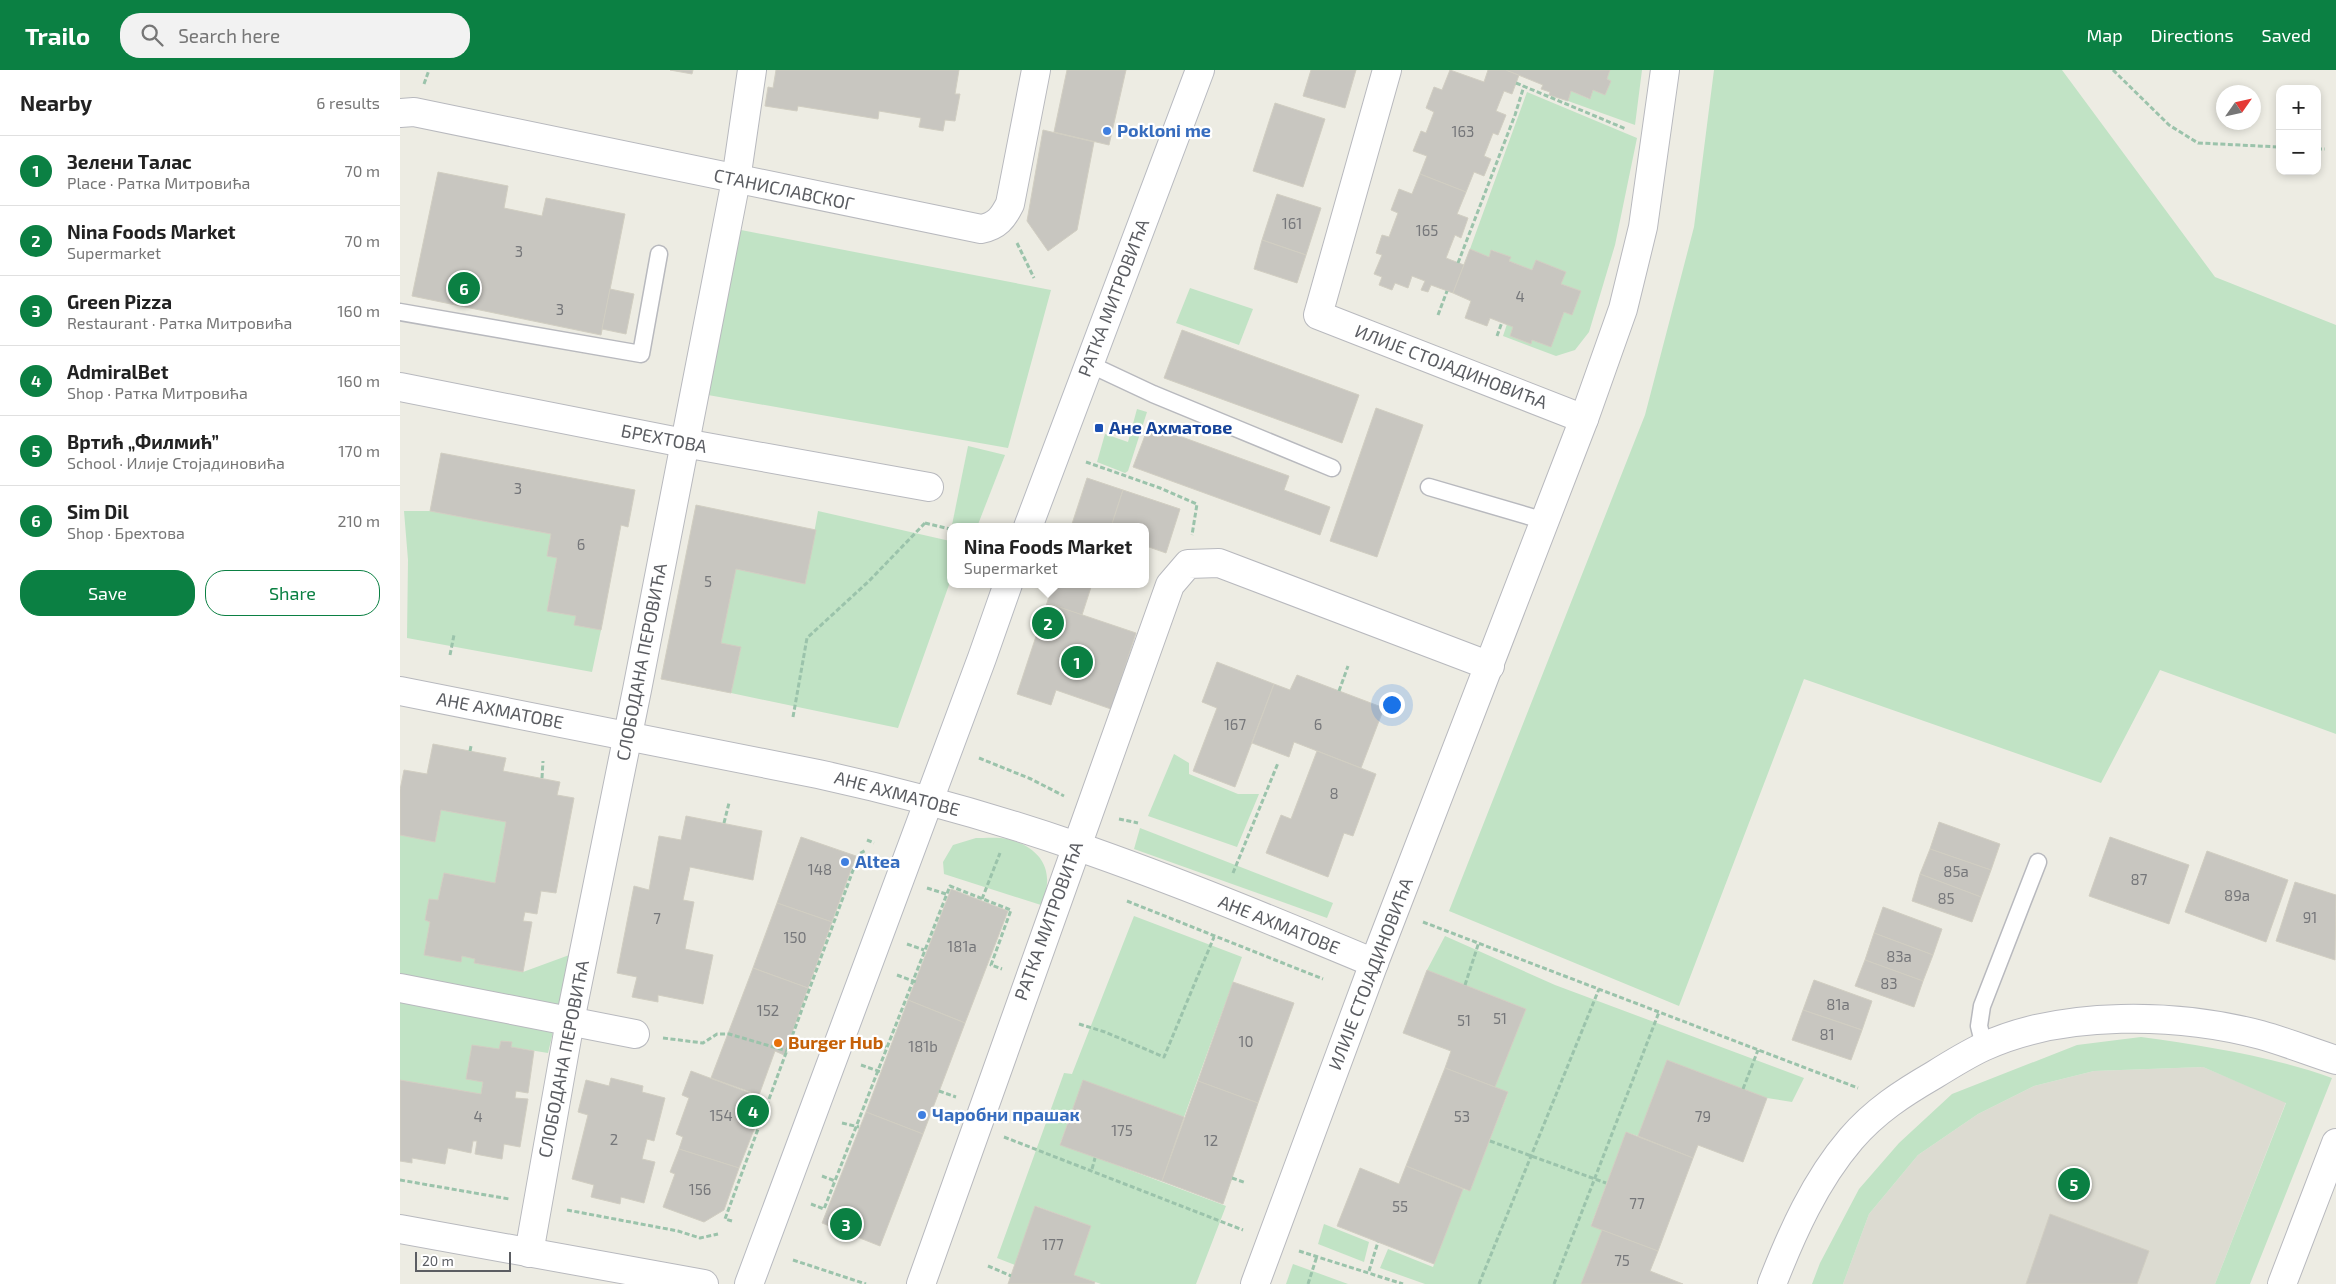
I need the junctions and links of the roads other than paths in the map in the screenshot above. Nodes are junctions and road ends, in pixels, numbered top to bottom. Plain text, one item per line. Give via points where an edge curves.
1 (752, 70) edge
2 (1036, 70) edge
3 (1200, 70) edge
4 (1387, 70) edge
5 (1665, 70) edge
6 (407, 112) edge
7 (736, 180) junction
8 (659, 254) dead end
9 (400, 312) edge
10 (1089, 364) junction
11 (400, 387) edge
12 (1584, 419) junction
13 (684, 443) junction
14 (1332, 468) dead end
15 (1429, 487) dead end
16 (928, 496) road end
17 (1545, 521) junction
18 (1029, 523) edge
19 (1007, 588) edge
20 (1490, 666) junction
21 (400, 691) edge
22 (628, 736) junction
23 (928, 801) junction
24 (1076, 846) junction
25 (2038, 862) dead end
26 (1374, 963) junction
27 (400, 988) edge
28 (570, 1021) junction
29 (647, 1036) road end
30 (1984, 1046) junction
31 (2336, 1060) edge
32 (2336, 1143) edge
33 (400, 1229) edge
34 (528, 1253) junction
35 (704, 1284) edge
36 (749, 1284) edge
37 (920, 1284) edge
38 (1256, 1284) edge
39 (1772, 1284) edge
40 (2282, 1284) edge

1 - 7 street, СЛОБОДАНА ПЕРОВИЋА
2 - 7 street, СТАНИСЛАВСКОГ via 1010,204 993,227 981,230
3 - 10 street, РАТКА МИТРОВИЋА
4 - 12 street, ИЛИЈЕ СТОЈАДИНОВИЋА via 1318,315
5 - 12 street, ИЛИЈЕ СТОЈАДИНОВИЋА via 1640,236 1623,310
6 - 7 street, СТАНИСЛАВСКОГ
7 - 13 street, СЛОБОДАНА ПЕРОВИЋА
8 - 9 lane via 641,354
10 - 14 lane
10 - 18 street, РАТКА МИТРОВИЋА
11 - 13 street, БРЕХТОВА
12 - 17 street, ИЛИЈЕ СТОЈАДИНОВИЋА
13 - 16 street, БРЕХТОВА
13 - 22 street, СЛОБОДАНА ПЕРОВИЋА
15 - 17 lane
17 - 20 street, ИЛИЈЕ СТОЈАДИНОВИЋА
19 - 23 street
20 - 24 street, РАТКА МИТРОВИЋА via 1218,563 1188,564 1170,586
20 - 26 street, ИЛИЈЕ СТОЈАДИНОВИЋА
21 - 22 street, АНЕ АХМАТОВЕ
22 - 23 street, АНЕ АХМАТОВЕ via 818,774
22 - 28 street, СЛОБОДАНА ПЕРОВИЋА
23 - 24 street, АНЕ АХМАТОВЕ
23 - 36 street
24 - 26 street, АНЕ АХМАТОВЕ
24 - 37 street, РАТКА МИТРОВИЋА
25 - 30 lane via 1982,1006 1979,1026
26 - 38 street, ИЛИЈЕ СТОЈАДИНОВИЋА
27 - 28 street
28 - 29 street
28 - 34 street, СЛОБОДАНА ПЕРОВИЋА
30 - 31 street via 2068,1023 2123,1019 2185,1020 2262,1035
30 - 39 street via 1890,1101 1851,1139 1816,1188
32 - 40 street
33 - 34 street
34 - 35 street

